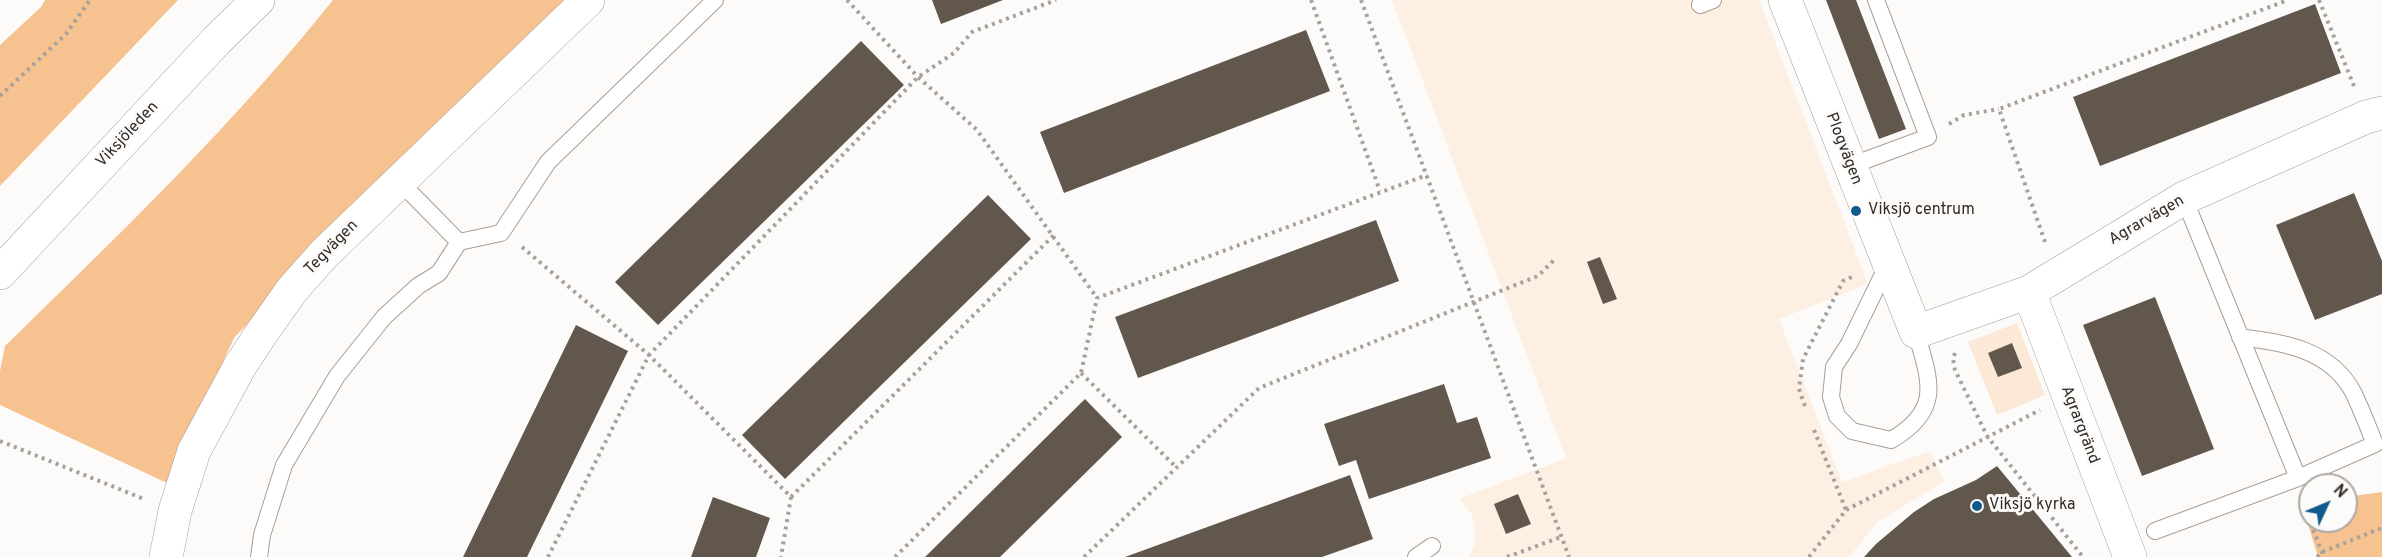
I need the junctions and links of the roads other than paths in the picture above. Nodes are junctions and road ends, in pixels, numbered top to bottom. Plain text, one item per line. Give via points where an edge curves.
1 (258, 0) edge
2 (588, 0) edge
3 (715, 0) edge
4 (1785, 0) edge
5 (1876, 0) edge
6 (2374, 115) edge
7 (1850, 166) junction
8 (399, 181) junction
9 (2184, 198) junction
10 (459, 242) junction
11 (1888, 264) junction
12 (0, 273) edge
13 (2041, 284) junction
14 (1916, 332) junction
15 (2240, 337) junction
16 (2307, 473) edge
17 (2298, 477) joint
18 (2155, 531) dead end
19 (1432, 546) dead end
20 (166, 557) edge
21 (259, 557) edge
22 (1416, 557) edge
23 (2130, 557) edge

1 - 12 street, Viksjöleden
2 - 8 street, Tegvägen
3 - 10 lane via 548,162 501,233
4 - 7 street, Plogvägen
5 - 7 lane via 1928,137
6 - 9 street, Agrarvägen
7 - 11 street, Plogvägen
8 - 10 lane
8 - 20 street, Tegvägen via 292,290 240,366 194,451
9 - 13 street, Agrarvägen
9 - 15 lane
10 - 21 lane via 439,273 384,317 337,376 284,465
11 - 14 street, Plogvägen
11 - 14 lane via 1834,367 1831,397 1837,416 1852,431 1891,440 1921,416 1929,399 1928,381
13 - 14 street, Agrarvägen
13 - 23 street, Agrargränd via 2068,396
15 - 16 lane via 2287,344 2316,354 2337,370 2352,391 2375,444
15 - 17 lane
17 - 18 lane
19 - 22 lane

